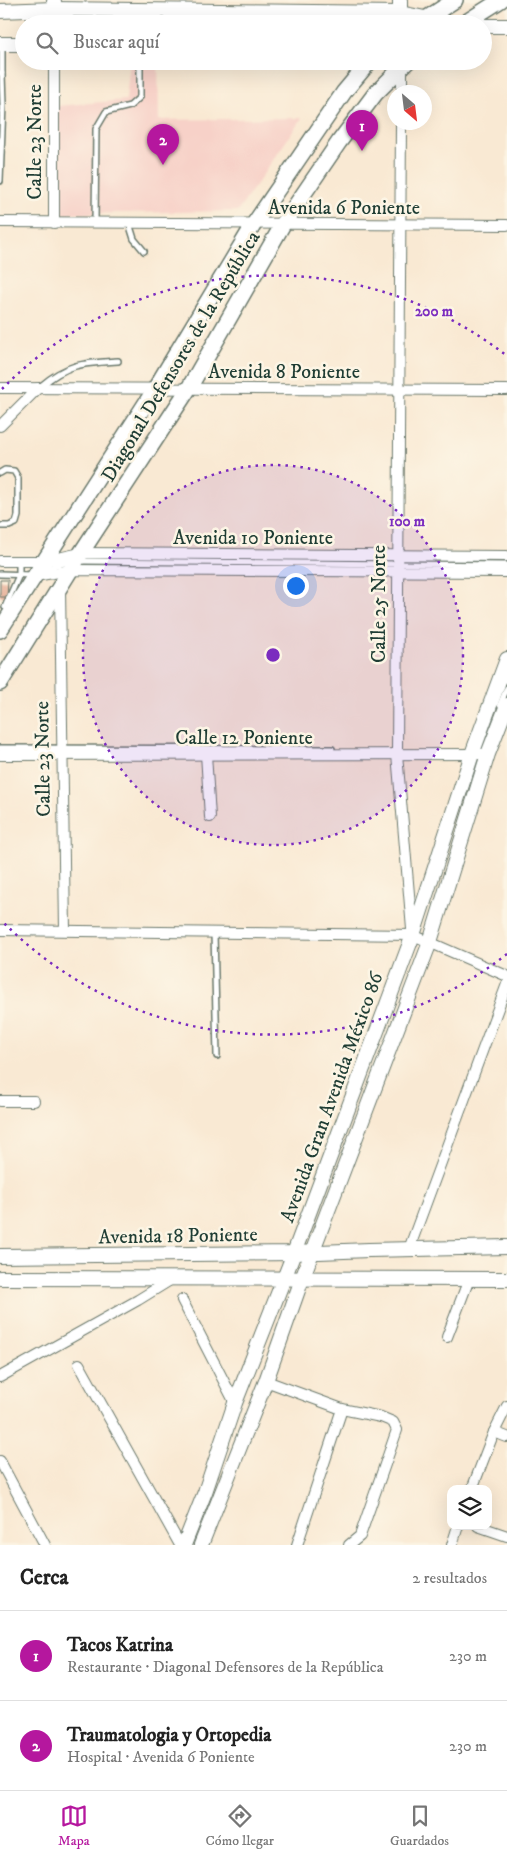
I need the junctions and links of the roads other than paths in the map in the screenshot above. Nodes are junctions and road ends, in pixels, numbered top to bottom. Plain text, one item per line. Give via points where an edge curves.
1 (456, 0) edge
2 (501, 0) edge
3 (54, 5) edge
4 (0, 11) edge
5 (400, 12) edge
6 (432, 15) edge
7 (477, 15) edge
8 (492, 26) edge
9 (507, 26) edge
10 (1, 44) edge
11 (15, 44) edge
12 (54, 70) edge
13 (140, 70) edge
14 (362, 70) edge
15 (397, 70) edge
16 (404, 70) edge
17 (1, 73) edge
18 (402, 85) edge
19 (401, 130) edge
20 (0, 181) edge
21 (0, 222) edge
22 (54, 223) junction
23 (95, 223) junction
24 (129, 223) junction
25 (254, 224) junction
26 (283, 224) junction
27 (507, 225) edge
28 (400, 226) junction
29 (144, 251) dead end
30 (118, 361) dead end
31 (0, 388) edge
32 (38, 388) junction
33 (155, 388) junction
34 (189, 388) junction
35 (399, 389) junction
36 (507, 390) edge
37 (0, 426) edge
38 (0, 473) edge
39 (0, 526) edge
40 (507, 556) edge
41 (0, 561) edge
42 (19, 561) junction
43 (76, 561) junction
44 (398, 564) junction
45 (507, 565) edge
46 (40, 570) junction
47 (507, 572) edge
48 (0, 574) edge
49 (19, 575) junction
50 (60, 587) junction
51 (7, 607) edge
52 (3, 631) edge
53 (507, 659) edge
54 (0, 683) edge
55 (507, 688) edge
56 (507, 705) edge
57 (490, 732) dead end
58 (486, 738) dead end
59 (0, 748) edge
60 (473, 751) junction
61 (63, 752) junction
62 (397, 752) junction
63 (206, 754) junction
64 (488, 754) junction
65 (0, 755) edge
66 (210, 817) dead end
67 (0, 930) edge
68 (64, 930) junction
69 (214, 932) junction
70 (413, 935) junction
71 (430, 942) junction
72 (507, 976) edge
73 (507, 984) edge
74 (217, 1056) dead end
75 (0, 1101) edge
76 (34, 1101) dead end
77 (507, 1248) edge
78 (409, 1249) junction
79 (313, 1252) junction
80 (294, 1253) junction
81 (0, 1256) edge
82 (0, 1278) edge
83 (285, 1278) junction
84 (302, 1279) junction
85 (469, 1279) junction
86 (507, 1279) edge
87 (172, 1280) junction
88 (182, 1300) dead end
89 (447, 1337) dead end
90 (80, 1364) dead end
91 (0, 1377) edge
92 (266, 1381) junction
93 (235, 1402) junction
94 (507, 1406) edge
95 (342, 1409) junction
96 (494, 1432) junction
97 (507, 1436) edge
98 (0, 1461) edge
99 (474, 1485) edge
100 (457, 1530) edge
101 (490, 1530) edge
102 (507, 1536) edge
103 (46, 1545) edge
104 (182, 1545) edge
105 (201, 1545) edge
106 (297, 1545) edge
107 (349, 1545) edge
108 (452, 1545) edge

1 - 6 main road
2 - 7 main road
3 - 4 street
3 - 5 street
8 - 9 street
10 - 11 street
10 - 17 lane
12 - 22 street, Calle 23 Norte
13 - 23 lane via 140,97 130,106 106,112 96,129
14 - 25 main road, Diagonal Defensores de la República
15 - 26 main road, Diagonal Defensores de la República via 339,142
16 - 18 street
17 - 20 lane
19 - 28 street, Calle 25 Norte
21 - 22 street, Avenida 6 Poniente
22 - 23 street, Avenida 6 Poniente
23 - 24 street, Avenida 6 Poniente
24 - 25 street, Avenida 6 Poniente
24 - 29 lane via 134,239
25 - 26 street, Avenida 6 Poniente
25 - 33 main road, Diagonal Defensores de la República
26 - 28 street, Avenida 6 Poniente
26 - 34 main road, Diagonal Defensores de la República
27 - 28 street, Avenida 6 Poniente
28 - 35 street, Calle 25 Norte
30 - 32 lane via 74,366 51,377
31 - 32 street, Avenida 8 Poniente
32 - 33 street, Avenida 8 Poniente
32 - 37 street
33 - 34 street, Avenida 8 Poniente
33 - 46 main road, Diagonal Defensores de la República
34 - 35 street, Avenida 8 Poniente
34 - 43 main road, Diagonal Defensores de la República
35 - 36 street, Avenida 8 Poniente
35 - 44 street, Calle 25 Norte
38 - 39 lane via 14,471 18,478 18,516 16,523
40 - 44 street, Avenida 10 Poniente
41 - 42 street, Avenida 10 Poniente
42 - 46 street, Avenida 10 Poniente
42 - 49 lane
43 - 44 street, Avenida 10 Poniente
43 - 44 street, Avenida 10 Poniente
43 - 46 street, Avenida 10 Poniente
43 - 46 street, Avenida 10 Poniente
43 - 50 main road, Diagonal Defensores de la República
44 - 45 lane
44 - 47 street, Avenida 10 Poniente
44 - 62 street, Calle 25 Norte
46 - 49 lane
46 - 51 main road, Diagonal Defensores de la República
46 - 52 lane
48 - 49 lane
49 - 51 lane
50 - 54 main road, Diagonal Defensores de la República
50 - 61 street, Calle 23 Norte
51 - 52 main road, Diagonal Defensores de la República
53 - 60 street, Avenida Gran Avenida México 86
55 - 57 lane
56 - 64 street, Avenida Gran Avenida México 86
58 - 60 lane
59 - 61 lane
60 - 62 street, Calle 12 Poniente
60 - 64 street, Calle 12 Poniente
60 - 70 street, Avenida Gran Avenida México 86
61 - 62 lane
61 - 63 street, Calle 12 Poniente
61 - 65 street, Calle 12 Poniente
61 - 68 street, Calle 23 Norte
62 - 63 street, Calle 12 Poniente
62 - 70 street, Calle 25 Norte
63 - 66 street
64 - 71 street, Avenida Gran Avenida México 86
67 - 68 street
68 - 69 street
69 - 70 street
69 - 74 lane
70 - 71 street
70 - 80 street, Avenida Gran Avenida México 86
71 - 72 street
71 - 79 street, Avenida Gran Avenida México 86
73 - 78 street
75 - 76 street
77 - 78 street, Avenida 18 Poniente
78 - 79 street, Avenida 18 Poniente
79 - 80 street, Avenida 18 Poniente
79 - 84 street, Avenida Gran Avenida México 86
80 - 81 street, Avenida 18 Poniente
80 - 83 street, Avenida Gran Avenida México 86
82 - 87 street
83 - 84 street
83 - 87 street
83 - 93 street, Avenida Gran Avenida México 86
84 - 85 street
84 - 92 street, Avenida Gran Avenida México 86
85 - 86 street
85 - 89 street
87 - 91 street
88 - 93 street
90 - 104 street
92 - 95 street
92 - 105 street, Avenida Gran Avenida México 86
93 - 104 street, Avenida Gran Avenida México 86 via 206,1492
94 - 96 street
95 - 106 street
95 - 107 street via 381,1417 393,1422 397,1430 360,1536
96 - 97 street
96 - 99 street
98 - 103 street
100 - 108 street
101 - 102 street

